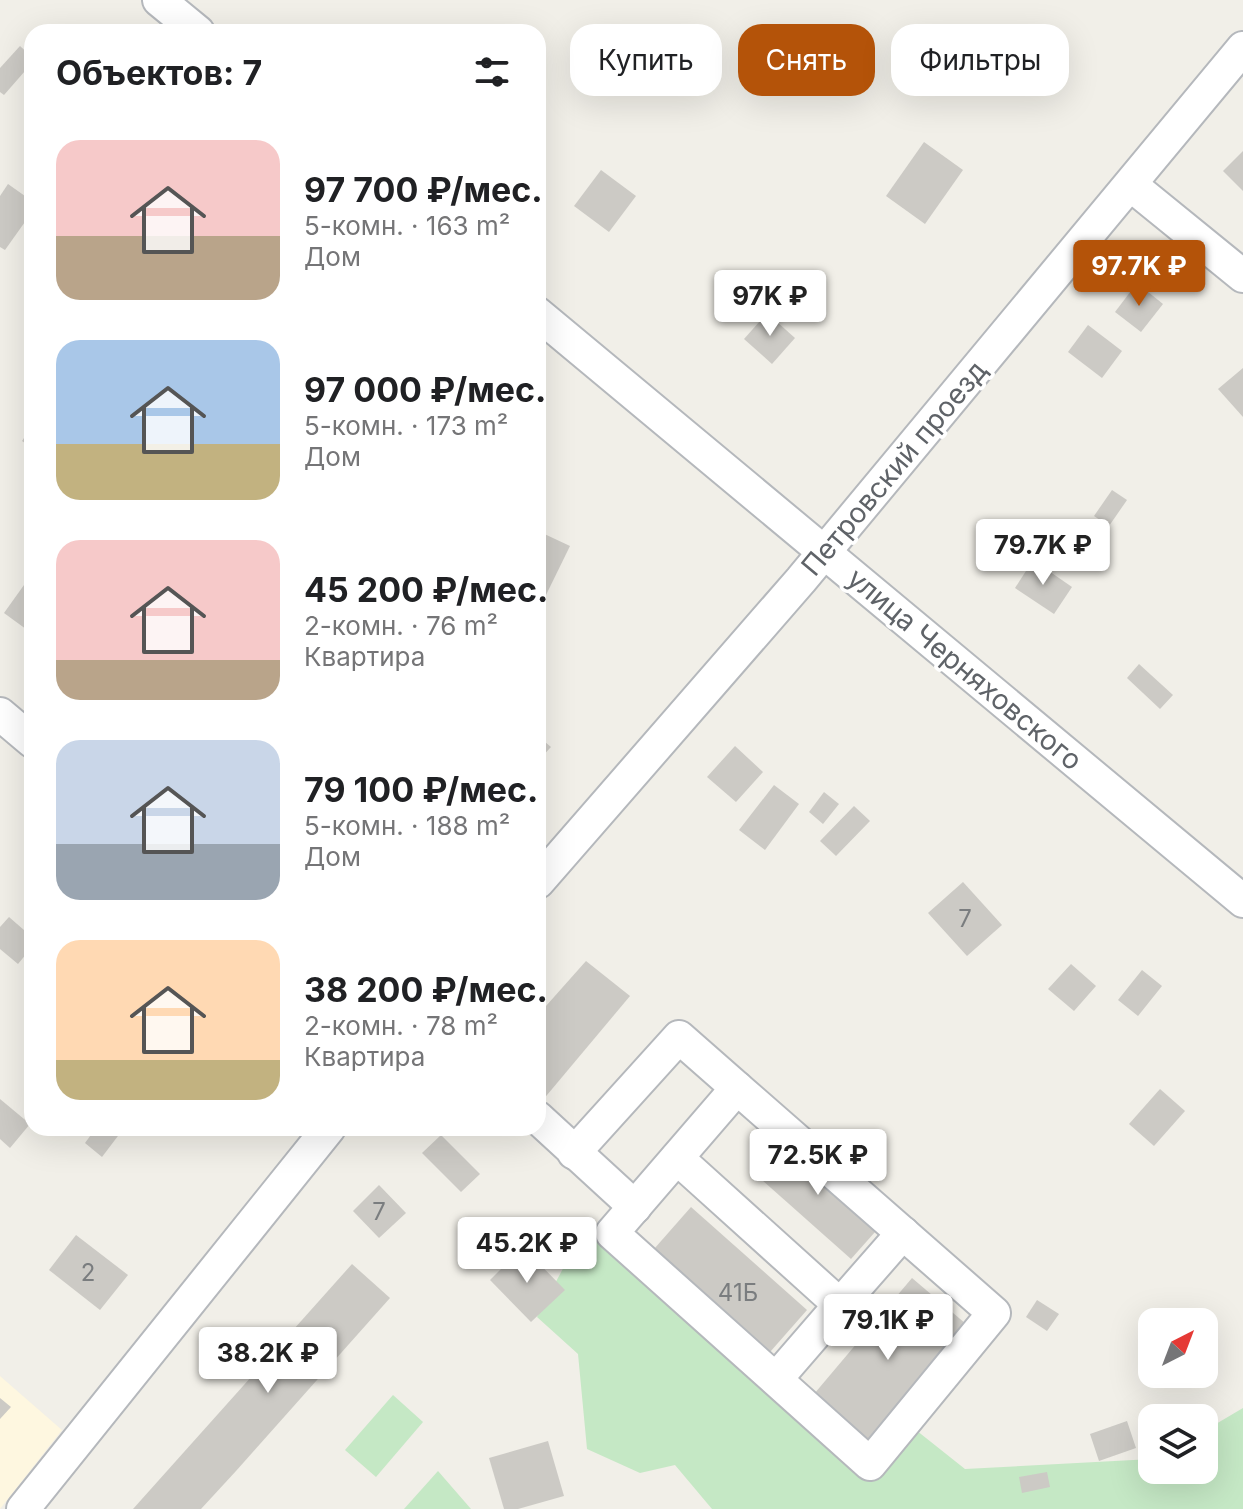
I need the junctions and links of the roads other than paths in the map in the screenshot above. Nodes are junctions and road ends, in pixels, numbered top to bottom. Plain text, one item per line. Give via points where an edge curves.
1 (159, 0) edge
2 (188, 24) edge
3 (1243, 48) edge
4 (1131, 185) junction
5 (1243, 276) edge
6 (546, 321) edge
7 (824, 552) junction
8 (0, 714) edge
9 (24, 734) edge
10 (546, 873) edge
11 (1243, 901) edge
12 (737, 1088) junction
13 (546, 1126) edge
14 (323, 1136) edge
15 (574, 1153) junction
16 (677, 1158) junction
17 (635, 1207) junction
18 (903, 1233) junction
19 (840, 1305) junction
20 (776, 1379) junction
21 (23, 1509) edge

1 - 2 street
3 - 4 street, Петровский проезд
4 - 5 street
4 - 7 street, Петровский проезд
6 - 7 street, улица Черняховского
7 - 10 street, Петровский проезд
7 - 11 street, улица Черняховского
8 - 9 street
12 - 15 street via 679,1037
12 - 16 street
12 - 18 street
13 - 15 street
14 - 21 street
15 - 17 street
16 - 17 street
16 - 19 street
17 - 20 street via 612,1233
18 - 19 street
18 - 20 street via 994,1313 870,1464
19 - 20 street

